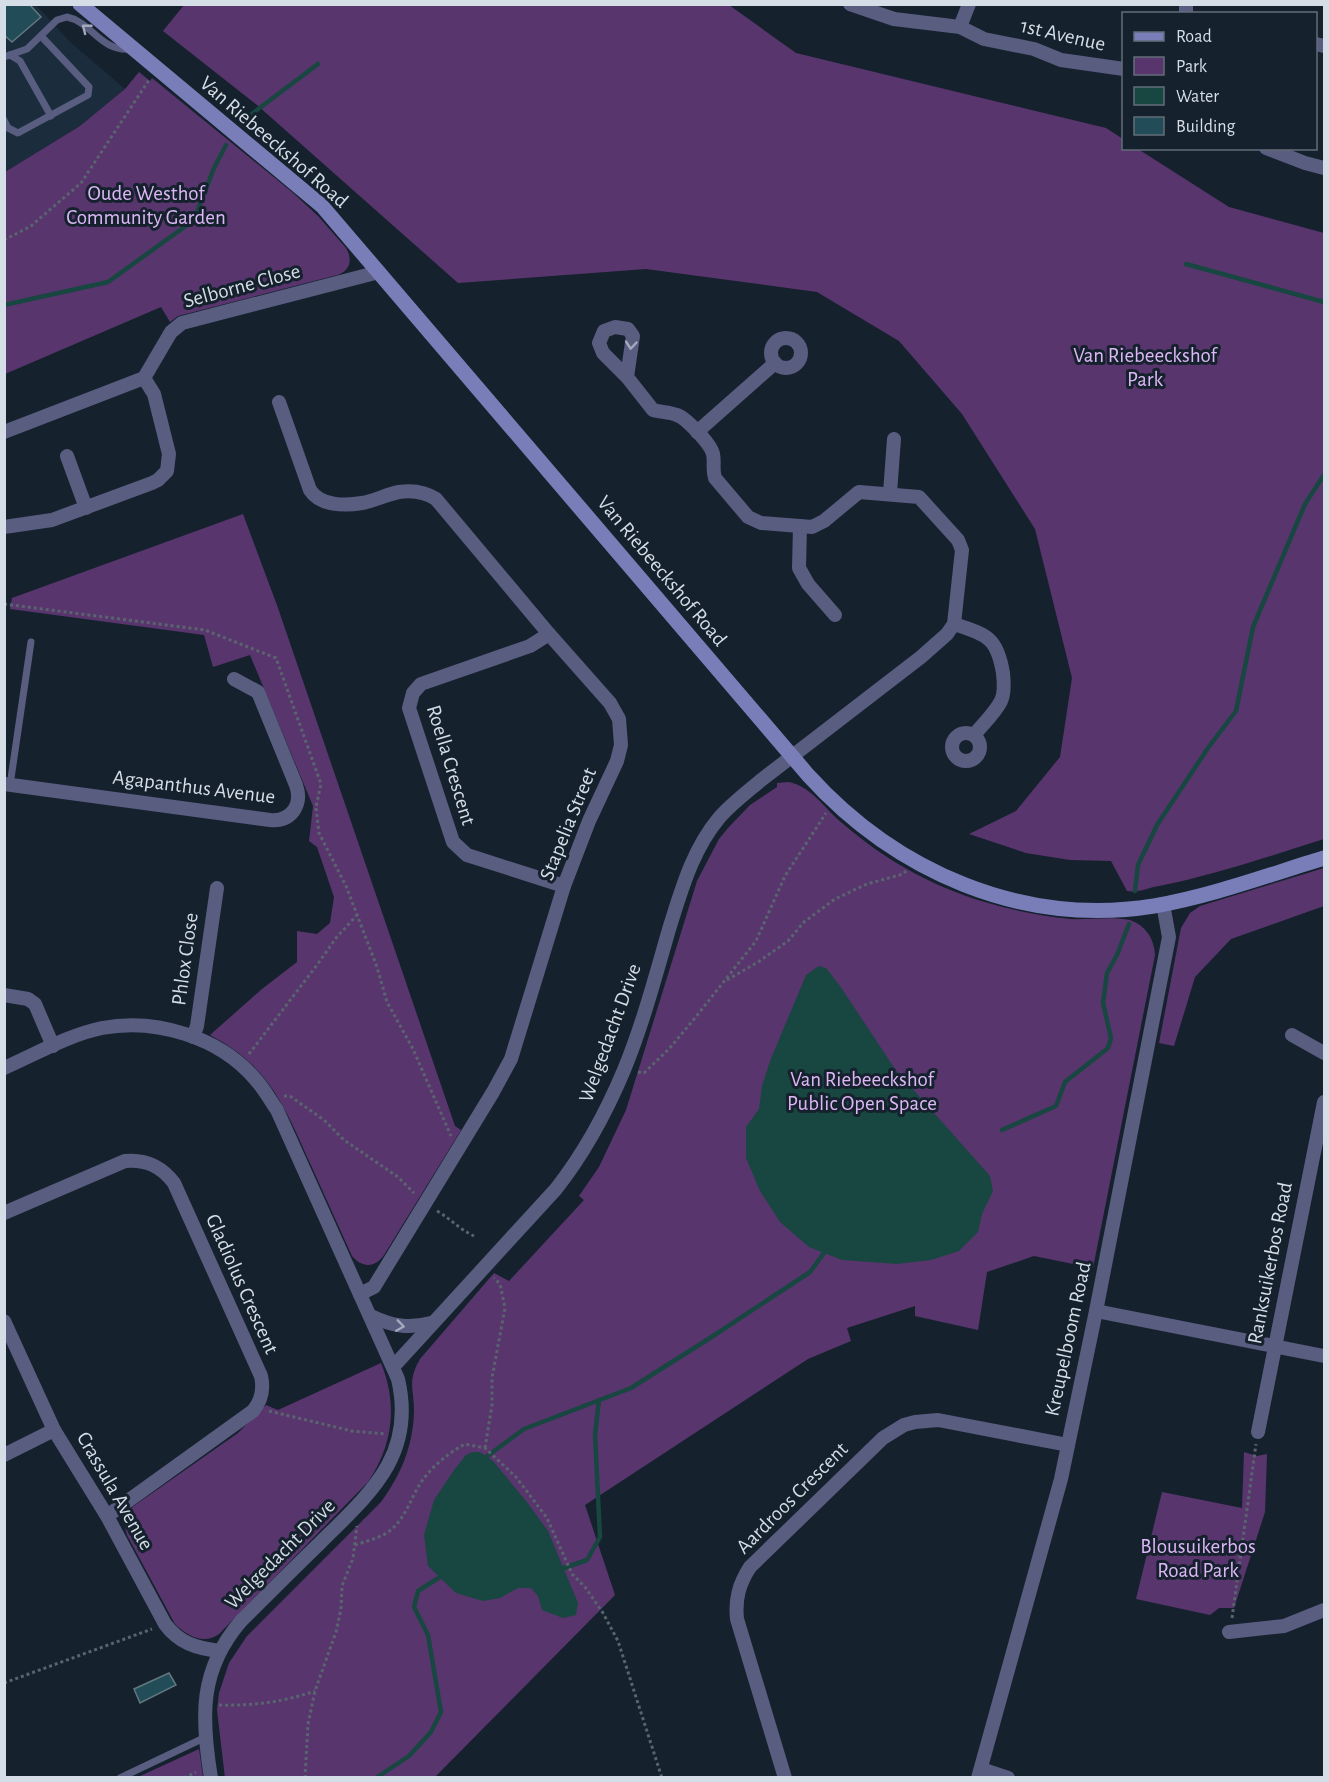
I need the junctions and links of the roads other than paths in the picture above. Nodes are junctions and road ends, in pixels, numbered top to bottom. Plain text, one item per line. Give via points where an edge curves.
1 (80, 4) edge
2 (850, 4) edge
3 (969, 4) edge
4 (960, 27) junction
5 (41, 36) junction
6 (133, 49) junction
7 (7, 55) edge
8 (1122, 69) edge
9 (51, 116) junction
10 (4, 120) edge
11 (1271, 150) edge
12 (1324, 168) edge
13 (379, 272) junction
14 (774, 363) dead end
15 (627, 377) dead end
16 (144, 378) junction
17 (279, 402) dead end
18 (4, 432) edge
19 (697, 432) junction
20 (894, 439) dead end
21 (67, 456) dead end
22 (890, 493) junction
23 (86, 508) junction
24 (800, 526) junction
25 (4, 527) edge
26 (835, 615) dead end
27 (954, 624) junction
28 (549, 634) junction
29 (31, 642) dead end
30 (234, 679) dead end
31 (974, 735) dead end
32 (792, 757) junction
33 (7, 785) edge
34 (1324, 858) edge
35 (564, 886) junction
36 (217, 888) dead end
37 (1163, 904) junction
38 (4, 995) edge
39 (1292, 1035) dead end
40 (193, 1036) junction
41 (53, 1046) junction
42 (1324, 1053) edge
43 (4, 1068) edge
44 (1324, 1102) edge
45 (4, 1214) edge
46 (360, 1294) junction
47 (1096, 1311) junction
48 (371, 1316) junction
49 (4, 1321) edge
50 (432, 1323) junction
51 (1275, 1347) junction
52 (1324, 1356) edge
53 (393, 1367) junction
54 (54, 1430) junction
55 (1258, 1432) road end
56 (1068, 1445) junction
57 (4, 1455) edge
58 (107, 1516) junction
59 (1324, 1610) edge
60 (1228, 1632) road end
61 (219, 1651) junction
62 (206, 1737) junction
63 (979, 1773) edge
64 (120, 1778) edge
65 (211, 1778) edge
66 (785, 1778) edge
67 (1008, 1778) edge

1 - 6 street, Van Riebeeckshof Road
2 - 4 street, 1st Avenue via 894,19
3 - 4 street
4 - 8 street, 1st Avenue via 984,39 1034,49 1061,60
6 -> 5 lane via 111,47 71,18 57,20
5 - 7 lane via 27,49
5 - 9 lane via 90,90 88,95
6 - 13 street, Van Riebeeckshof Road via 322,206
7 - 9 lane via 20,61
9 - 10 lane via 18,133 8,128
11 - 12 street
13 - 16 street, Selborne Close via 182,323 171,332
13 - 32 street, Van Riebeeckshof Road
14 - 19 street
15 - 19 street via 653,410 678,415
16 - 18 street
16 - 23 street via 154,394 169,454 167,471 152,483
17 - 28 street, Stapelia Street via 316,499 361,504 399,492 426,493 436,499
19 - 24 street via 714,456 715,478 748,516 761,523
20 - 22 street
21 - 23 street
22 - 24 street via 859,492 824,521 812,527
22 - 27 street via 920,496 958,540 962,550
23 - 25 street via 52,520
24 - 26 street via 799,568
27 - 31 street via 992,641 1000,656 1004,682 1001,701
27 - 32 street, Welgedacht Drive via 921,657
28 - 35 street, Stapelia Street via 610,703 622,736 617,761
28 - 35 street, Roella Crescent via 530,646 421,684 413,693 409,708 457,847 467,855
29 - 33 lane
30 - 33 street, Agapanthus Avenue via 258,692 298,792 291,814 275,821
32 - 37 street, Van Riebeeckshof Road via 872,835 955,882 992,895 1050,907 1102,910
32 - 50 street, Welgedacht Drive via 734,802 705,838 684,882 624,1069 575,1165
34 - 37 street, Van Riebeeckshof Road
35 - 46 street, Stapelia Street via 511,1059 374,1287
36 - 40 street, Phlox Close
37 - 47 street, Kreupelboom Road via 1168,937
38 - 41 street via 35,1004
39 - 42 street
40 - 41 street, Welgedacht Drive via 164,1028 121,1026 100,1028
40 - 46 street, Welgedacht Drive via 241,1065 277,1110
41 - 43 street, Welgedacht Drive
44 - 51 street, Ranksuikerbos Road
45 - 58 street, Gladiolus Crescent via 125,1161 144,1161 162,1169 174,1183 261,1376 260,1401 248,1415
46 - 48 street, Welgedacht Drive
47 - 51 street
47 - 56 street, Kreupelboom Road
48 -> 50 street via 410,1328
48 - 53 street, Welgedacht Drive
49 - 54 street, Crassula Avenue
50 - 53 street, Welgedacht Drive
51 - 52 street
51 - 55 street, Ranksuikerbos Road
53 - 61 street, Welgedacht Drive via 402,1419 397,1448 384,1474 360,1504 241,1621
54 - 57 street
54 - 58 street, Crassula Avenue
56 - 63 street, Kreupelboom Road
56 - 66 street, Aardroos Crescent via 938,1420 904,1425 883,1438 750,1567 737,1598 737,1620
58 - 61 street, Crassula Avenue via 165,1624 184,1642
59 - 60 street via 1284,1626
61 - 62 street, Welgedacht Drive via 207,1685
62 - 64 lane
62 - 65 street, Welgedacht Drive
63 - 67 street

